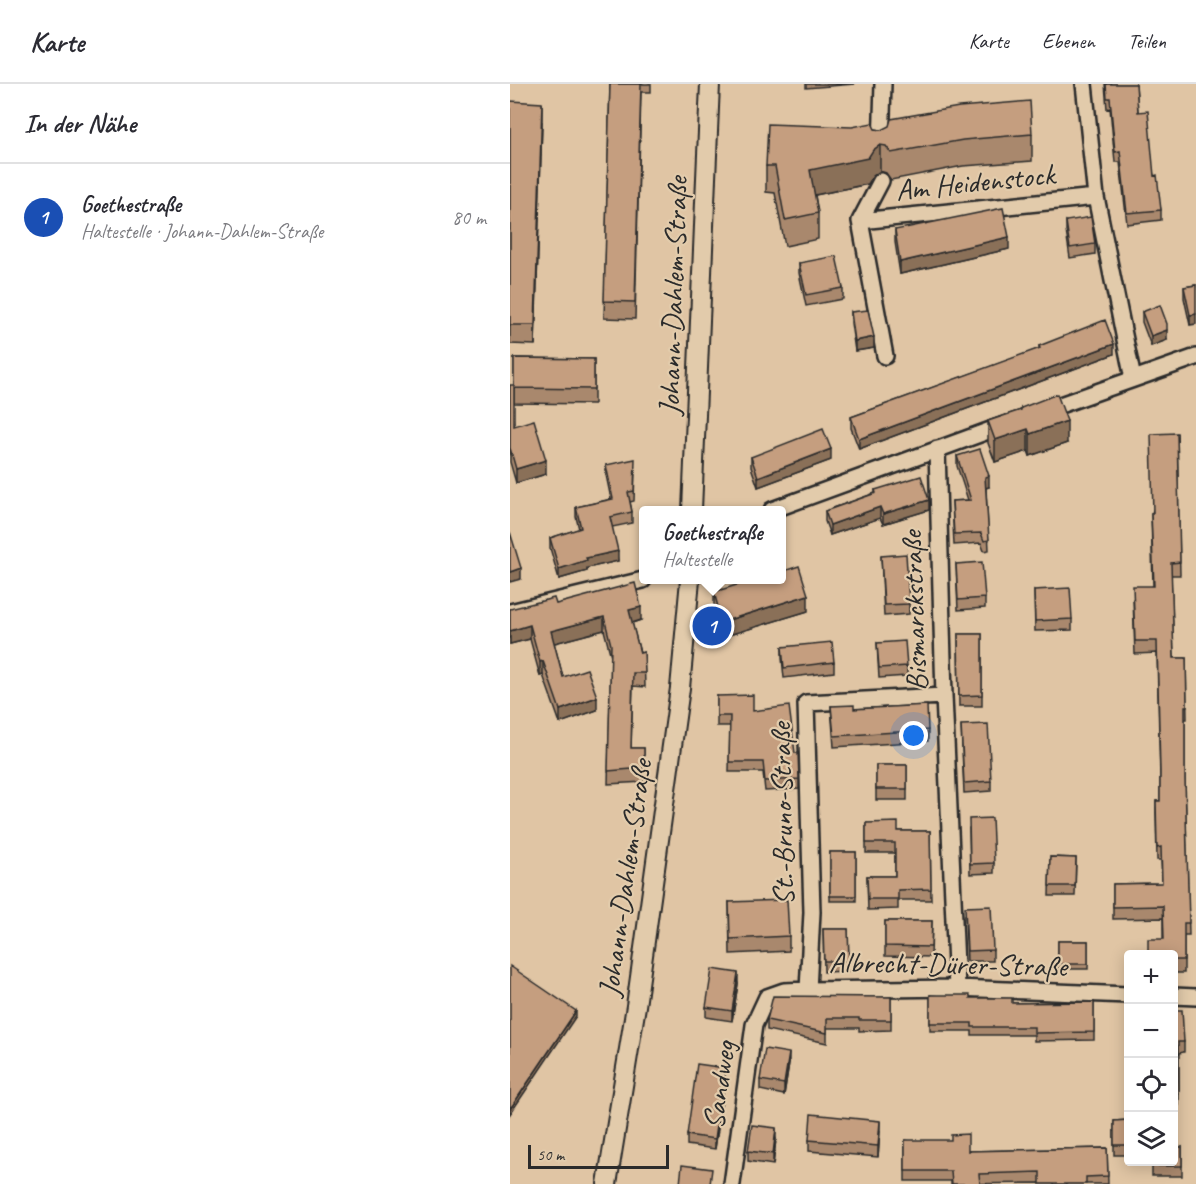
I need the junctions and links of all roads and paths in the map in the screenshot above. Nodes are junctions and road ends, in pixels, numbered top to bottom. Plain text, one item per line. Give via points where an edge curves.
1 (710, 84) edge
2 (883, 84) edge
3 (1084, 84) edge
4 (881, 147) edge
5 (882, 182) dead end
6 (1096, 197) junction
7 (860, 221) junction
8 (885, 356) dead end
9 (1196, 357) edge
10 (1133, 379) junction
11 (937, 449) junction
12 (692, 506) edge
13 (783, 506) edge
14 (639, 580) edge
15 (690, 584) edge
16 (510, 612) edge
17 (944, 696) junction
18 (957, 988) junction
19 (807, 990) junction
20 (1124, 995) edge
21 (1178, 996) edge
22 (768, 997) joint
23 (1196, 997) edge
24 (607, 1184) edge
25 (732, 1184) edge

1 - 12 street, Johann-Dahlem-Straße
2 - 4 street, Am Heidenstock
3 - 6 street
5 - 7 street, Am Heidenstock
6 - 7 street, Am Heidenstock
6 - 10 street
7 - 8 street, Am Heidenstock
9 - 10 street
10 - 11 street
11 - 13 street
11 - 17 street, Bismarckstraße
14 - 16 street
15 - 24 street, Johann-Dahlem-Straße via 680,688
17 - 18 street, Bismarckstraße
17 - 19 street, St.-Bruno-Straße via 806,703 812,912
18 - 19 street, Albrecht-Dürer-Straße
18 - 20 street, Albrecht-Dürer-Straße
19 - 22 street, Albrecht-Dürer-Straße via 784,991
21 - 23 street
22 - 25 street, Sandweg via 754,1025

